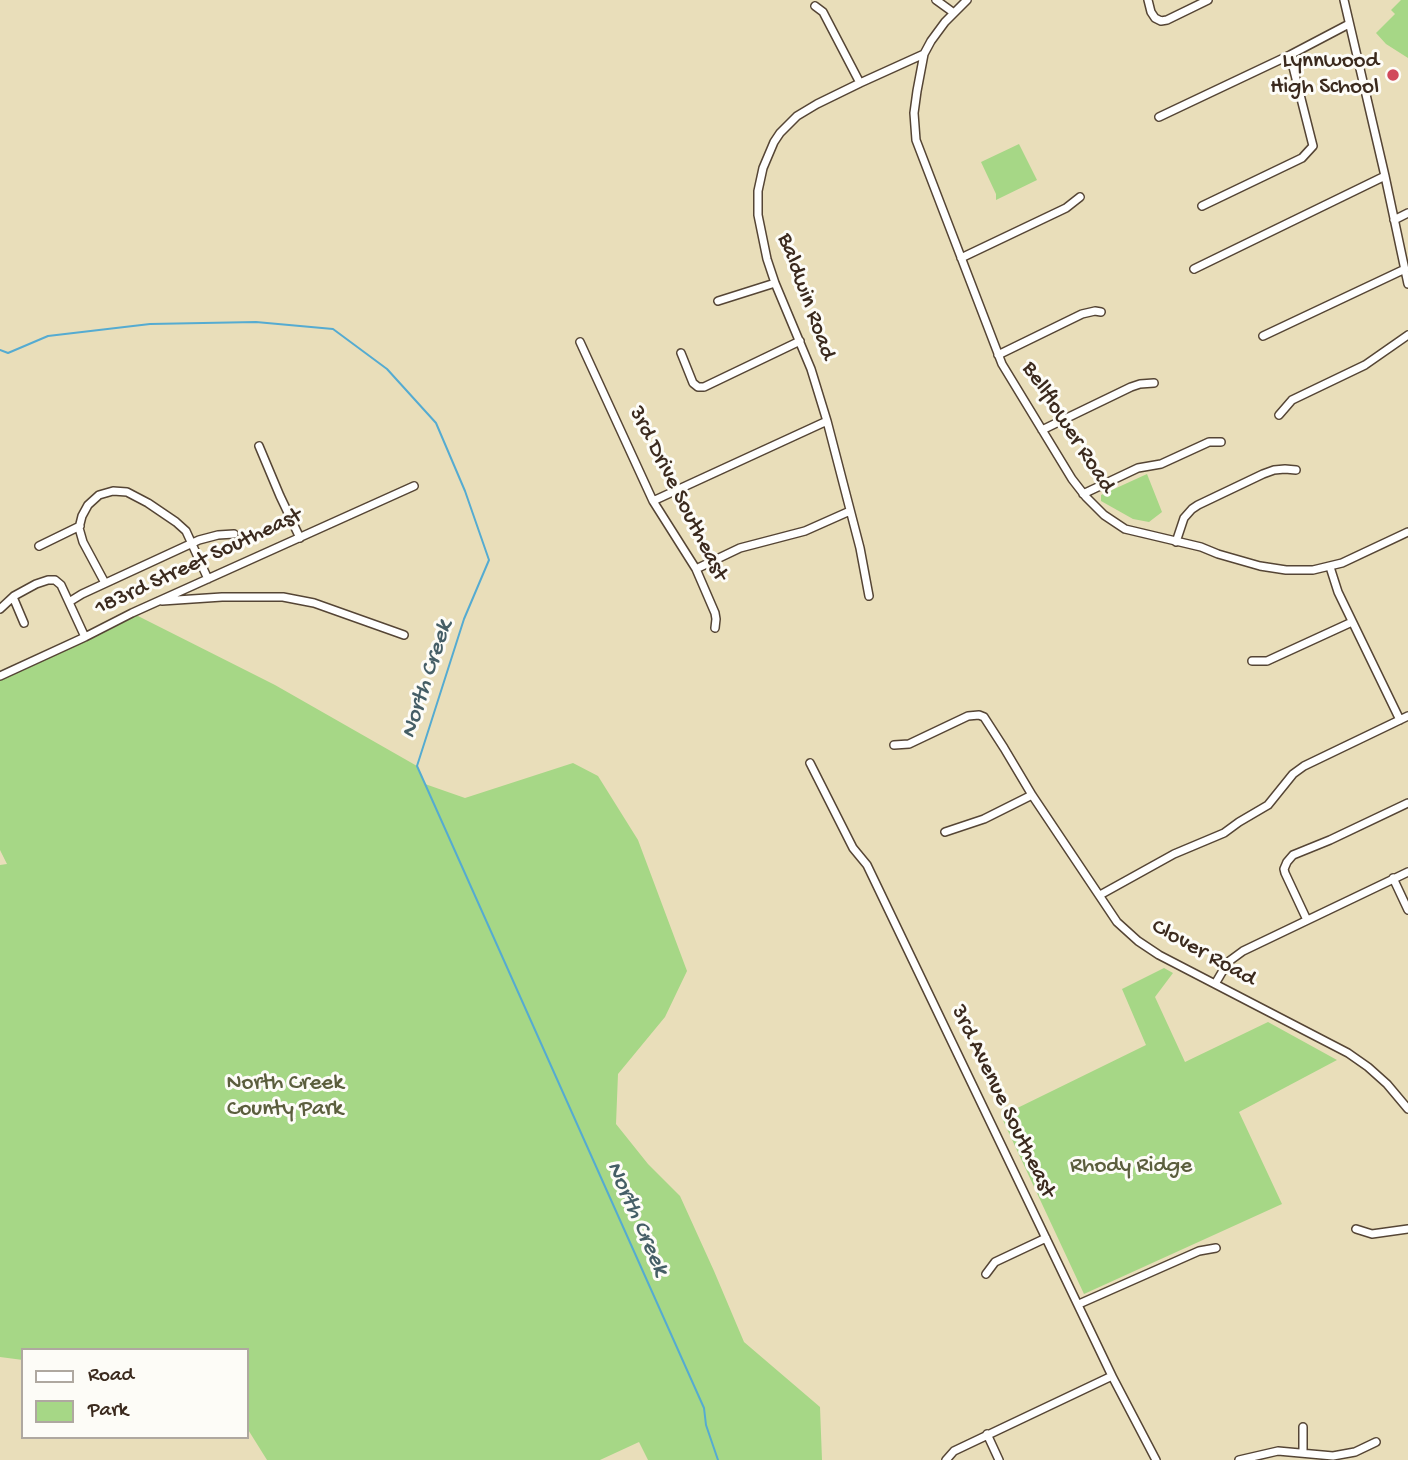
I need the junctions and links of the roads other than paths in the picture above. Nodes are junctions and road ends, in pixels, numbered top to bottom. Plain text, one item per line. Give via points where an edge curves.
1 (936, 0) edge
2 (967, 0) edge
3 (1148, 0) edge
4 (1208, 0) edge
5 (1344, 0) edge
6 (815, 6) dead end
7 (954, 13) junction
8 (1349, 24) junction
9 (924, 54) junction
10 (1290, 55) junction
11 (860, 83) junction
12 (1158, 117) dead end
13 (1385, 176) junction
14 (1080, 197) dead end
15 (1202, 206) dead end
16 (1408, 213) edge
17 (1394, 220) junction
18 (961, 258) junction
19 (1194, 269) dead end
20 (1405, 270) junction
21 (775, 283) junction
22 (1408, 284) edge
23 (718, 301) dead end
24 (1101, 312) dead end
25 (1408, 335) edge
26 (1263, 336) dead end
27 (800, 341) junction
28 (580, 342) dead end
29 (681, 353) dead end
30 (998, 355) junction
31 (1154, 383) dead end
32 (1279, 415) dead end
33 (827, 421) junction
34 (1042, 430) junction
35 (1221, 442) dead end
36 (259, 446) dead end
37 (1296, 470) dead end
38 (414, 486) dead end
39 (1083, 494) junction
40 (653, 501) junction
41 (850, 511) junction
42 (80, 526) junction
43 (1408, 532) edge
44 (234, 534) dead end
45 (300, 538) junction
46 (1176, 542) junction
47 (192, 543) junction
48 (39, 546) dead end
49 (1330, 567) junction
50 (696, 569) junction
51 (208, 579) junction
52 (105, 583) junction
53 (869, 596) dead end
54 (13, 597) junction
55 (69, 602) junction
56 (158, 602) junction
57 (0, 609) edge
58 (1352, 622) junction
59 (24, 623) dead end
60 (715, 628) dead end
61 (404, 635) dead end
62 (85, 637) junction
63 (1252, 661) dead end
64 (0, 676) edge
65 (1408, 716) edge
66 (1399, 720) junction
67 (894, 745) dead end
68 (810, 763) dead end
69 (1032, 795) junction
70 (1408, 803) edge
71 (945, 832) dead end
72 (1408, 872) edge
73 (1393, 878) junction
74 (1100, 895) junction
75 (1408, 910) edge
76 (1307, 920) junction
77 (1215, 984) junction
78 (1408, 1109) edge
79 (1356, 1229) dead end
80 (1408, 1229) edge
81 (1046, 1238) junction
82 (1216, 1248) dead end
83 (986, 1274) dead end
84 (1079, 1304) junction
85 (1112, 1376) junction
86 (1303, 1427) dead end
87 (987, 1434) junction
88 (1376, 1442) dead end
89 (1303, 1453) junction
90 (946, 1460) edge
91 (999, 1460) edge
92 (1156, 1460) edge
93 (1239, 1460) edge

1 - 7 street
2 - 7 street
3 - 4 street via 1151,12 1161,21
5 - 8 street
6 - 11 street via 823,12
7 - 9 street
8 - 10 street
8 - 13 street
9 - 11 street, Baldwin Road
9 - 18 street, Bellflower Road via 914,129
10 - 12 street
10 - 15 street via 1313,146 1302,158
11 - 21 street, Baldwin Road via 797,116 769,153 757,202
13 - 17 street
13 - 19 street
14 - 18 street
16 - 17 street
17 - 20 street
18 - 30 street, Bellflower Road
20 - 22 street
20 - 26 street
21 - 23 street
21 - 27 street, Baldwin Road
24 - 30 street via 1082,314
25 - 32 street via 1365,365 1292,400
27 - 29 street via 704,387 693,383
27 - 33 street, Baldwin Road
28 - 40 street, 3rd Drive Southeast
30 - 34 street, Bellflower Road
31 - 34 street via 1131,387
33 - 40 street
33 - 41 street, Baldwin Road
34 - 39 street, Bellflower Road
35 - 39 street via 1209,442 1161,464 1138,468
36 - 45 street
37 - 46 street via 1263,474 1198,505 1184,518
38 - 45 street, 183rd Street Southeast
39 - 46 street, Bellflower Road via 1125,529
40 - 50 street, 3rd Drive Southeast
41 - 50 street via 805,531 740,548
41 - 53 street, Baldwin Road
42 - 47 street via 88,505 99,495 127,492 176,522
42 - 48 street
42 - 52 street via 83,542
43 - 49 street, Bellflower Road
44 - 47 street
45 - 51 street, 183rd Street Southeast
46 - 49 street, Bellflower Road via 1274,568
47 - 51 street
47 - 52 street
49 - 58 street
50 - 60 street, 3rd Drive Southeast via 715,613
51 - 56 street, 183rd Street Southeast
52 - 55 street
54 - 55 street via 55,580
54 - 57 street
54 - 59 street
55 - 62 street
56 - 61 street via 283,597 314,603
56 - 62 street, 183rd Street Southeast
58 - 63 street via 1267,661
58 - 66 street
62 - 64 street, 183rd Street Southeast
65 - 66 street
66 - 74 street via 1304,766 1268,805 1224,833 1174,854
67 - 69 street, Clover Road via 909,744 979,715
68 - 81 street, 3rd Avenue Southeast via 853,848 867,865
69 - 71 street
69 - 74 street, Clover Road
70 - 76 street via 1293,856 1285,865
72 - 73 street
73 - 75 street
73 - 76 street
74 - 77 street, Clover Road via 1117,922 1138,941
76 - 77 street via 1235,956
77 - 78 street, Clover Road via 1348,1053 1387,1084
79 - 80 street via 1372,1234
81 - 83 street via 995,1262
81 - 84 street, 3rd Avenue Southeast
82 - 84 street via 1199,1251
84 - 85 street, 3rd Avenue Southeast
85 - 87 street
85 - 92 street, 3rd Avenue Southeast
86 - 89 street
87 - 90 street
87 - 91 street
88 - 89 street via 1333,1456
89 - 93 street via 1278,1451

